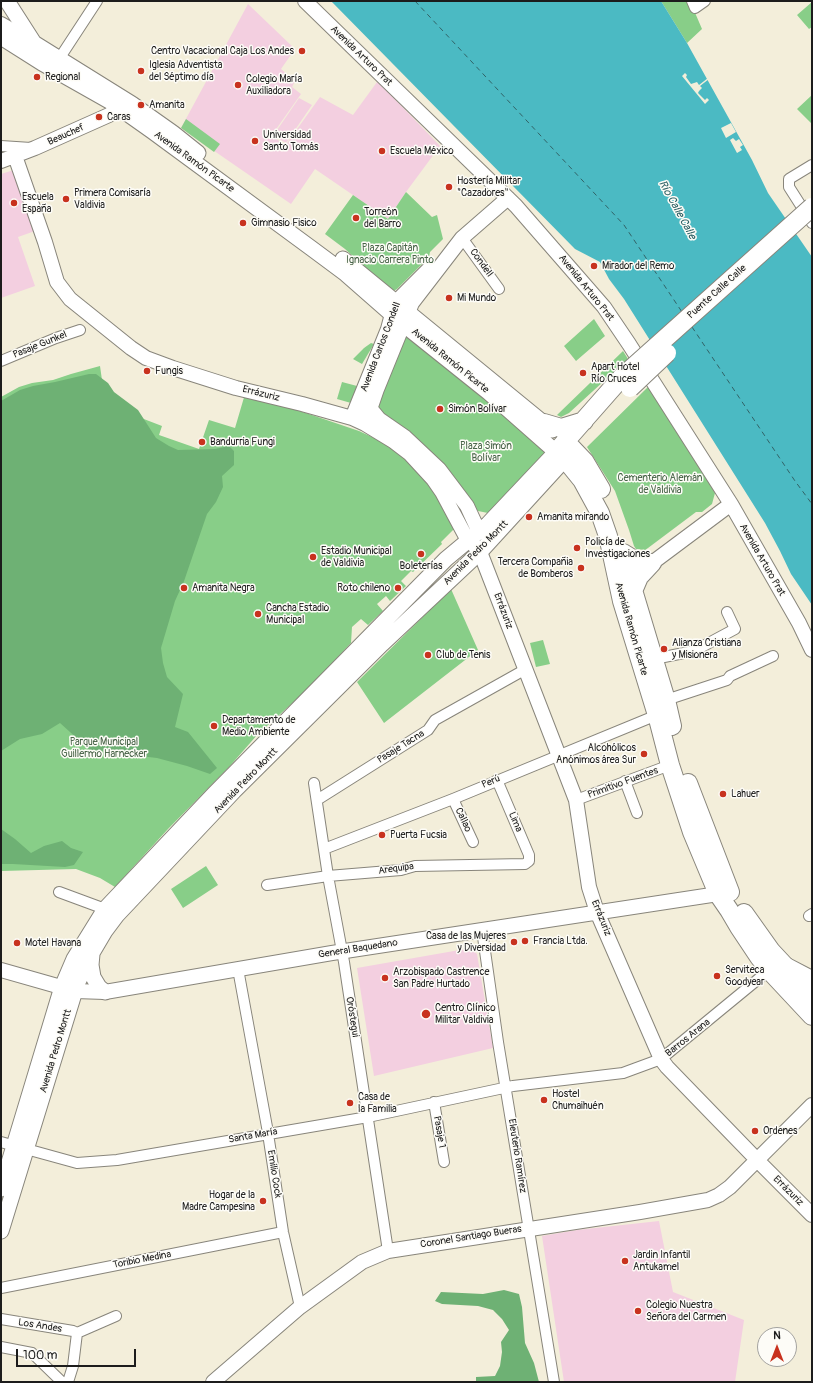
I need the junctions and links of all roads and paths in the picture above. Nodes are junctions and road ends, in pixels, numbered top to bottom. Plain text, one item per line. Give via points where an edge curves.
1 (7, 1) edge
2 (97, 1) edge
3 (305, 1) edge
4 (692, 1) edge
5 (704, 1) edge
6 (1, 24) edge
7 (1, 37) edge
8 (34, 43) junction
9 (59, 59) junction
10 (121, 103) junction
11 (2, 146) edge
12 (35, 148) junction
13 (16, 156) junction
14 (1, 161) edge
15 (812, 165) edge
16 (508, 198) junction
17 (812, 207) edge
18 (812, 220) edge
19 (812, 223) edge
20 (462, 238) junction
21 (453, 250) junction
22 (499, 289) dead end
23 (395, 308) junction
24 (406, 318) junction
25 (80, 330) dead end
26 (1, 361) edge
27 (626, 383) junction
28 (370, 408) junction
29 (584, 420) junction
30 (358, 421) junction
31 (544, 423) junction
32 (565, 451) junction
33 (731, 504) junction
34 (479, 528) junction
35 (480, 552) junction
36 (623, 553) junction
37 (652, 563) junction
38 (628, 591) junction
39 (727, 612) dead end
40 (377, 639) junction
41 (812, 650) edge
42 (773, 656) dead end
43 (654, 660) junction
44 (526, 669) junction
45 (661, 707) junction
46 (559, 755) junction
47 (670, 766) junction
48 (497, 780) junction
49 (625, 781) junction
50 (314, 783) dead end
51 (230, 787) junction
52 (453, 799) junction
53 (317, 800) junction
54 (576, 800) junction
55 (637, 813) dead end
56 (473, 842) dead end
57 (324, 849) junction
58 (525, 864) joint
59 (328, 876) junction
60 (267, 885) dead end
61 (59, 892) dead end
62 (718, 894) junction
63 (104, 909) junction
64 (597, 912) junction
65 (482, 930) junction
66 (92, 952) junction
67 (342, 952) junction
68 (775, 966) junction
69 (238, 969) junction
70 (1, 970) edge
71 (812, 978) edge
72 (68, 989) junction
73 (105, 992) junction
74 (812, 996) edge
75 (812, 1016) edge
76 (661, 1060) junction
77 (506, 1088) junction
78 (434, 1102) junction
79 (812, 1106) edge
80 (368, 1117) junction
81 (268, 1133) junction
82 (14, 1146) edge
83 (756, 1160) junction
84 (444, 1162) dead end
85 (1, 1189) edge
86 (812, 1215) edge
87 (529, 1228) junction
88 (1, 1231) edge
89 (283, 1232) junction
90 (388, 1250) junction
91 (1, 1288) edge
92 (300, 1307) junction
93 (116, 1316) dead end
94 (1, 1319) edge
95 (77, 1333) junction
96 (1, 1347) edge
97 (62, 1382) edge
98 (68, 1382) edge
99 (213, 1382) edge
100 (554, 1382) edge

1 - 8 main road
2 - 9 street
3 - 16 main road, Avenida Arturo Prat
4 - 5 street via 695,8
6 - 8 main road, Avenida Ramón Picarte
7 - 10 main road, Avenida Ramón Picarte via 111,102
8 - 9 main road, Avenida Ramón Picarte
9 - 10 main road, Avenida Ramón Picarte
10 - 12 main road, Beauchef via 109,116
10 - 23 main road, Avenida Ramón Picarte via 173,133 238,185 317,240
11 - 12 street
11 - 13 street
12 - 13 main road, Beauchef
13 - 14 main road, Beauchef
13 - 30 main road, Errázuriz via 57,282 70,298 131,348 146,358 173,368
15 - 19 street via 789,179 789,187
16 - 20 main road, Avenida Carlos Condell
16 - 33 main road, Avenida Arturo Prat via 604,308
17 - 27 highway, Puente Calle Calle, bridge
18 - 27 highway, Puente Calle Calle, bridge
20 - 21 main road, Avenida Carlos Condell
20 - 22 street, Condell
21 - 23 main road, Avenida Carlos Condell via 442,256 400,298
21 - 24 main road, Avenida Carlos Condell via 412,303
23 - 24 main road, Avenida Ramón Picarte
23 - 30 main road, Avenida Carlos Condell
24 - 28 main road, Avenida Carlos Condell
24 - 31 main road, Avenida Ramón Picarte
24 - 32 main road, Avenida Ramón Picarte via 488,392
25 - 26 street, Pasaje Gunkel
27 - 29 highway, Avenida Pedro Montt
27 - 32 highway, Avenida Pedro Montt
28 - 30 main road, Avenida Carlos Condell
28 - 34 main road via 379,420 405,437 439,469 458,493
29 - 31 highway via 561,428
29 - 32 highway, Avenida Pedro Montt
30 - 34 main road, Errázuriz via 410,454 442,492 460,526
31 - 32 main road, Avenida Ramón Picarte
32 - 34 main road, Avenida Pedro Montt
32 - 35 main road, Avenida Pedro Montt
32 - 36 highway, Avenida Ramón Picarte via 585,462 592,473 616,523
32 - 38 highway, Avenida Ramón Picarte via 600,513
33 - 37 main road
33 - 41 main road, Avenida Arturo Prat
34 - 35 main road
34 - 40 main road, Avenida Pedro Montt via 446,559
35 - 40 main road, Avenida Pedro Montt
35 - 44 main road, Errázuriz
36 - 37 highway via 636,561
36 - 38 highway, Avenida Ramón Picarte
37 - 38 highway
38 - 43 highway, Avenida Ramón Picarte
38 - 45 highway, Avenida Ramón Picarte
39 - 43 street via 735,629 694,651
40 - 51 main road, Avenida Pedro Montt
42 - 45 street, Perú via 730,676 727,680
43 - 45 highway, Avenida Ramón Picarte
44 - 46 main road, Errázuriz
44 - 53 street, Pasaje Tacna via 435,720 428,730
45 - 46 street, Perú
45 - 47 highway, Avenida Ramón Picarte
45 - 68 highway, Avenida Ramón Picarte via 723,875 737,904 763,940
46 - 48 street, Perú
46 - 54 main road, Errázuriz
47 - 49 street, Primitivo Fuentes
47 - 62 highway, Avenida Ramón Picarte via 692,832
48 - 52 street, Perú
48 - 58 street, Lima via 529,855 529,861
49 - 54 street, Primitivo Fuentes
49 - 55 street
50 - 53 street, Oróstegui
51 - 63 main road, Avenida Pedro Montt
51 - 66 main road, Avenida Pedro Montt via 117,915
52 - 56 street, Callao
52 - 57 street, Perú
53 - 57 street, Oróstegui
54 - 64 main road, Errázuriz via 589,887
57 - 59 street, Oróstegui
58 - 59 street, Arequipa via 415,866 402,870
59 - 60 street, Arequipa
59 - 67 street, Oróstegui
61 - 63 street
62 - 64 main road, General Baquedano
62 - 68 highway, Avenida Ramón Picarte via 749,944
63 - 72 main road, Avenida Pedro Montt via 74,959
64 - 65 main road, General Baquedano
64 - 76 main road, Errázuriz
65 - 67 main road, General Baquedano
65 - 77 street, Eleuterio Ramírez
66 - 72 main road, Avenida Pedro Montt via 81,974
66 - 73 main road via 93,977
67 - 69 main road, General Baquedano
67 - 80 street, Oróstegui
68 - 71 main road
68 - 74 highway, Avenida Ramón Picarte
68 - 75 highway, Avenida Ramón Picarte
68 - 76 street, Barros Arana
69 - 73 main road, General Baquedano
69 - 81 street, Emilio Cock
70 - 72 main road, General Baquedano
72 - 73 main road, General Baquedano
72 - 82 main road, Avenida Pedro Montt
76 - 77 street, Barros Arana via 623,1073
76 - 83 main road, Errázuriz
77 - 78 street, Santa María
77 - 87 street, Eleuterio Ramírez
78 - 80 street, Santa María
78 - 84 street, Pasaje 1
79 - 83 main road, Coronel Santiago Bueras
80 - 81 street, Santa María
80 - 90 street, Oróstegui
81 - 82 street, Santa María via 117,1160 77,1163
81 - 89 street, Emilio Cock
82 - 85 main road, Avenida Pedro Montt
82 - 88 main road, Avenida Pedro Montt
83 - 86 main road, Errázuriz
83 - 87 main road, Coronel Santiago Bueras via 730,1187 708,1200
87 - 90 main road, Coronel Santiago Bueras
87 - 100 street, Eleuterio Ramírez
89 - 91 street, Toribio Medina
89 - 92 street, Emilio Cock
90 - 92 main road, Coronel Santiago Bueras via 362,1262
92 - 99 main road, Coronel Santiago Bueras
93 - 95 street
94 - 95 street, Los Andes
95 - 98 street via 73,1366
96 - 97 street via 32,1354

